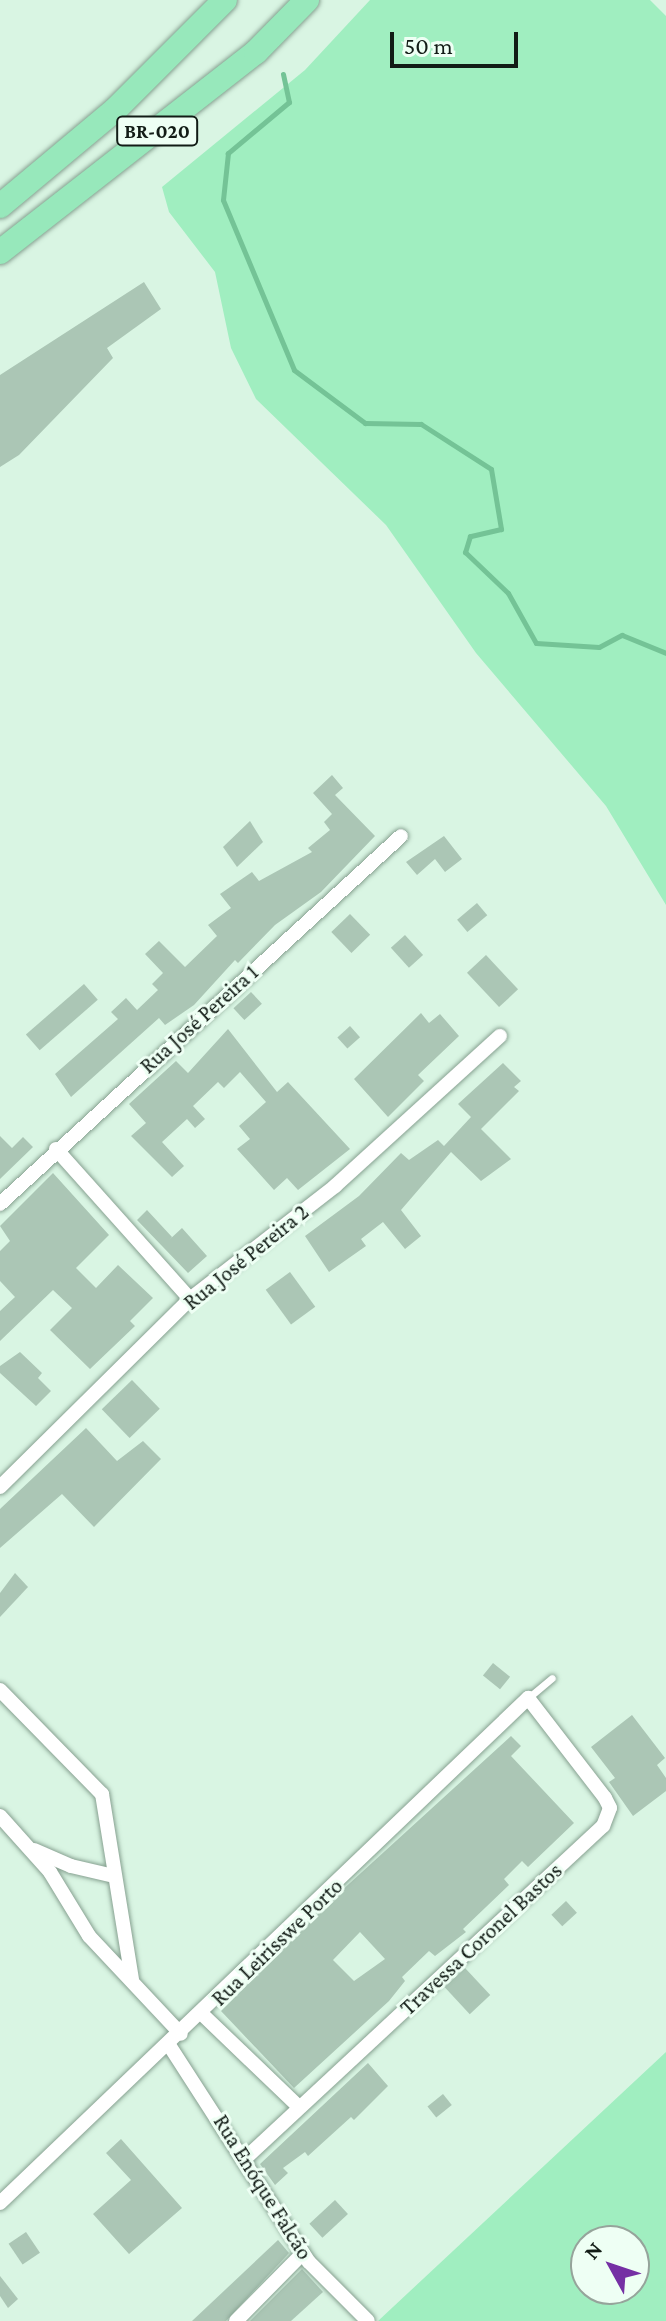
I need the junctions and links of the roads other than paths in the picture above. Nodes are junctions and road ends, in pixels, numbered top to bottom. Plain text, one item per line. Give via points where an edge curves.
1 (225, 0) edge
2 (307, 0) edge
3 (0, 206) edge
4 (0, 252) edge
5 (401, 836) dead end
6 (500, 1036) dead end
7 (56, 1149) junction
8 (0, 1204) edge
9 (190, 1299) junction
10 (0, 1487) edge
11 (552, 1678) dead end
12 (0, 1690) edge
13 (528, 1698) junction
14 (0, 1816) edge
15 (27, 1846) junction
16 (114, 1876) junction
17 (132, 1980) junction
18 (202, 2014) junction
19 (175, 2039) junction
20 (299, 2107) junction
21 (245, 2159) junction
22 (0, 2203) edge
23 (303, 2253) junction
24 (236, 2321) edge
25 (368, 2321) edge

1 - 3 highway, BR-020 via 116,109
2 - 4 highway, BR-020 via 256,52
5 - 7 street, Rua José Pereira 1
6 - 9 street, Rua José Pereira 2 via 335,1186
7 - 8 street, Rua José Pereira 1
7 - 9 street
9 - 10 street, Rua José Pereira 2
11 - 13 lane, Rua Leirisswe Porto
12 - 16 street via 94,1781 108,1814
13 - 18 street, Rua Leirisswe Porto
13 - 20 street, Travessa Coronel Bastos via 605,1798 608,1816
14 - 15 street, Rua Enóque Falcão
15 - 16 street via 71,1866
15 - 17 street, Rua Enóque Falcão via 89,1936
16 - 17 street
17 - 19 street, Rua Enóque Falcão
18 - 19 street, Rua Leirisswe Porto
18 - 20 street
19 - 21 street, Rua Enóque Falcão
19 - 22 street, Rua Leirisswe Porto
20 - 21 street, Travessa Coronel Bastos
21 - 23 street, Rua Enóque Falcão
23 - 24 street
23 - 25 street, Rua Enóque Falcão

